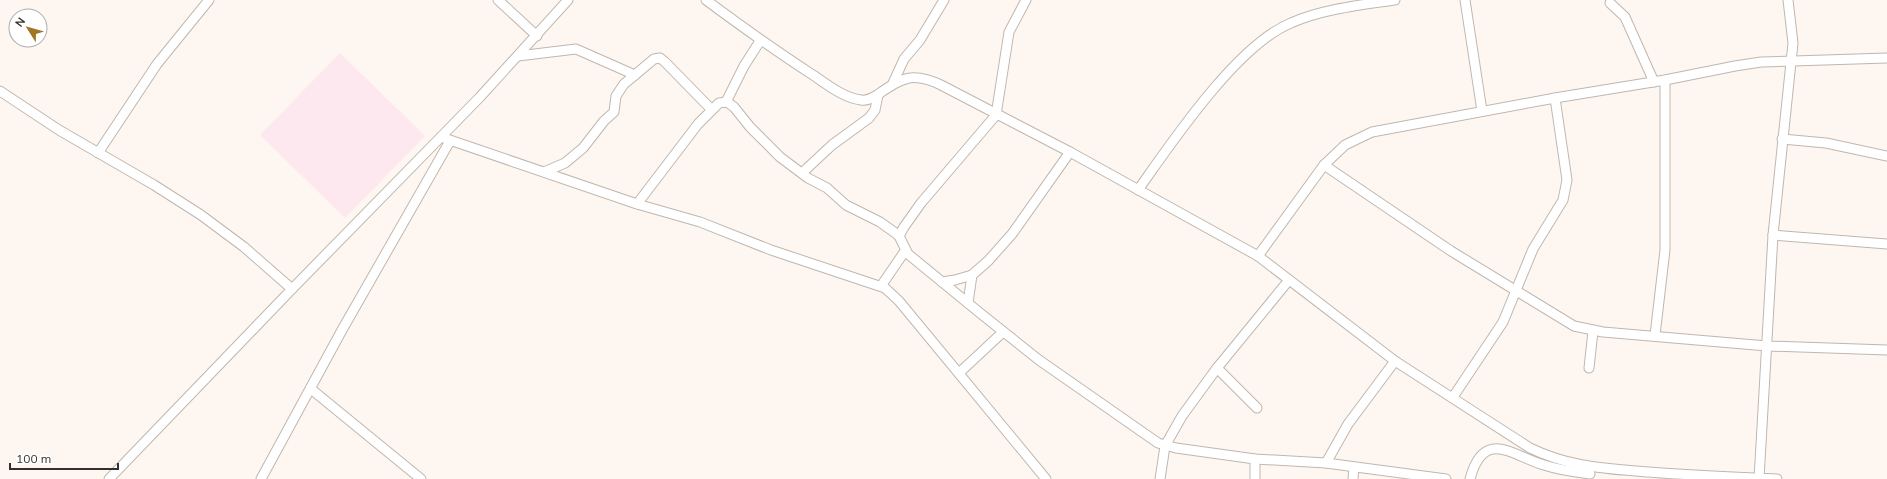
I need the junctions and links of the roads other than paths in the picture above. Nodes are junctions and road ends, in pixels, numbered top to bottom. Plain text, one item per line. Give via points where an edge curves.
1 (209, 0) edge
2 (498, 0) edge
3 (568, 0) edge
4 (706, 0) edge
5 (944, 0) edge
6 (1026, 0) edge
7 (1395, 0) edge
8 (1465, 0) edge
9 (1788, 0) edge
10 (1610, 3) dead end
11 (537, 36) junction
12 (760, 41) junction
13 (518, 56) junction
14 (1887, 58) edge
15 (1790, 61) junction
16 (635, 75) junction
17 (1665, 80) junction
18 (1654, 82) junction
19 (893, 83) junction
20 (0, 91) edge
21 (878, 94) junction
22 (1555, 98) junction
23 (726, 102) junction
24 (712, 109) junction
25 (1482, 111) junction
26 (996, 115) junction
27 (441, 137) junction
28 (1782, 139) junction
29 (450, 141) junction
30 (1070, 152) junction
31 (98, 153) junction
32 (1887, 156) edge
33 (1324, 164) junction
34 (544, 172) junction
35 (802, 173) junction
36 (1138, 190) junction
37 (637, 204) junction
38 (1773, 235) junction
39 (899, 236) junction
40 (1887, 244) edge
41 (905, 250) junction
42 (1258, 256) junction
43 (972, 275) junction
44 (1289, 280) junction
45 (942, 282) junction
46 (881, 286) junction
47 (292, 289) junction
48 (1516, 289) junction
49 (968, 303) junction
50 (1593, 331) junction
51 (1003, 332) junction
52 (1655, 335) junction
53 (1767, 346) junction
54 (1887, 350) edge
55 (1395, 361) junction
56 (1217, 368) junction
57 (1589, 368) dead end
58 (959, 373) junction
59 (311, 389) junction
60 (1452, 397) junction
61 (1257, 408) dead end
62 (1165, 446) junction
63 (1255, 458) junction
64 (1326, 463) junction
65 (1354, 467) junction
66 (1590, 473) edge
67 (263, 477) edge
68 (1759, 478) edge
69 (109, 479) edge
70 (421, 479) edge
71 (1046, 479) edge
72 (1160, 479) edge
73 (1255, 479) edge
74 (1353, 479) edge
75 (1446, 479) edge
76 (1470, 479) edge
77 (1777, 479) edge

1 - 31 street via 157,64
2 - 11 street
3 - 11 street
4 - 12 street
5 - 19 street via 920,40 904,59
6 - 26 street via 1009,32
7 - 36 street via 1314,16 1292,23 1268,36 1226,75
8 - 25 street
9 - 15 street via 1793,43
10 - 18 street via 1625,17
11 - 13 street
12 - 21 street via 854,98 865,100
12 - 23 street
13 - 16 street via 576,49
13 - 27 street
14 - 15 street
15 - 17 street via 1735,66
15 - 28 street
16 - 24 street via 652,60 661,59
16 - 34 street via 618,93 614,112 583,148 565,162
17 - 18 street
17 - 52 street via 1665,250
18 - 22 street
19 - 21 street
19 - 26 street via 907,78 924,78
20 - 31 street
21 - 35 street via 875,110 869,118 832,145
22 - 25 street
22 - 48 street via 1565,160 1566,189 1533,249
23 - 24 street
23 - 35 street via 734,107 780,157
24 - 37 street
25 - 33 street via 1372,132 1345,145
26 - 30 street
26 - 39 street via 921,203
27 - 29 street
27 - 47 street
28 - 32 street via 1826,143
28 - 38 street
29 - 34 street
29 - 59 street
30 - 36 street
30 - 43 street via 1012,234
31 - 47 street via 201,215 244,247
33 - 42 street
33 - 48 street via 1451,251
34 - 37 street
35 - 39 street via 827,188 846,205 880,222
36 - 42 street
37 - 46 street via 700,222 771,250
38 - 40 street
38 - 53 street
39 - 41 street
41 - 45 street
41 - 46 street
42 - 44 street
43 - 45 street
43 - 49 street
44 - 55 street
44 - 56 street
45 - 49 street
46 - 58 street via 899,301
47 - 69 street
48 - 50 street via 1566,322
48 - 60 street via 1503,322
49 - 51 street
50 - 52 street
50 - 57 street
51 - 58 street
51 - 62 street via 1121,418
52 - 53 street
53 - 54 street
53 - 68 street
55 - 60 street
55 - 64 street via 1348,424
56 - 61 street
56 - 62 street via 1185,410
58 - 71 street
59 - 67 street
59 - 70 street
60 - 66 street via 1530,448
62 - 63 street
62 - 72 street
63 - 64 street
63 - 73 street
64 - 65 street
65 - 74 street
65 - 75 street
66 - 68 street via 1662,473
66 - 76 street via 1543,465 1514,452 1500,449 1482,455
68 - 77 street

